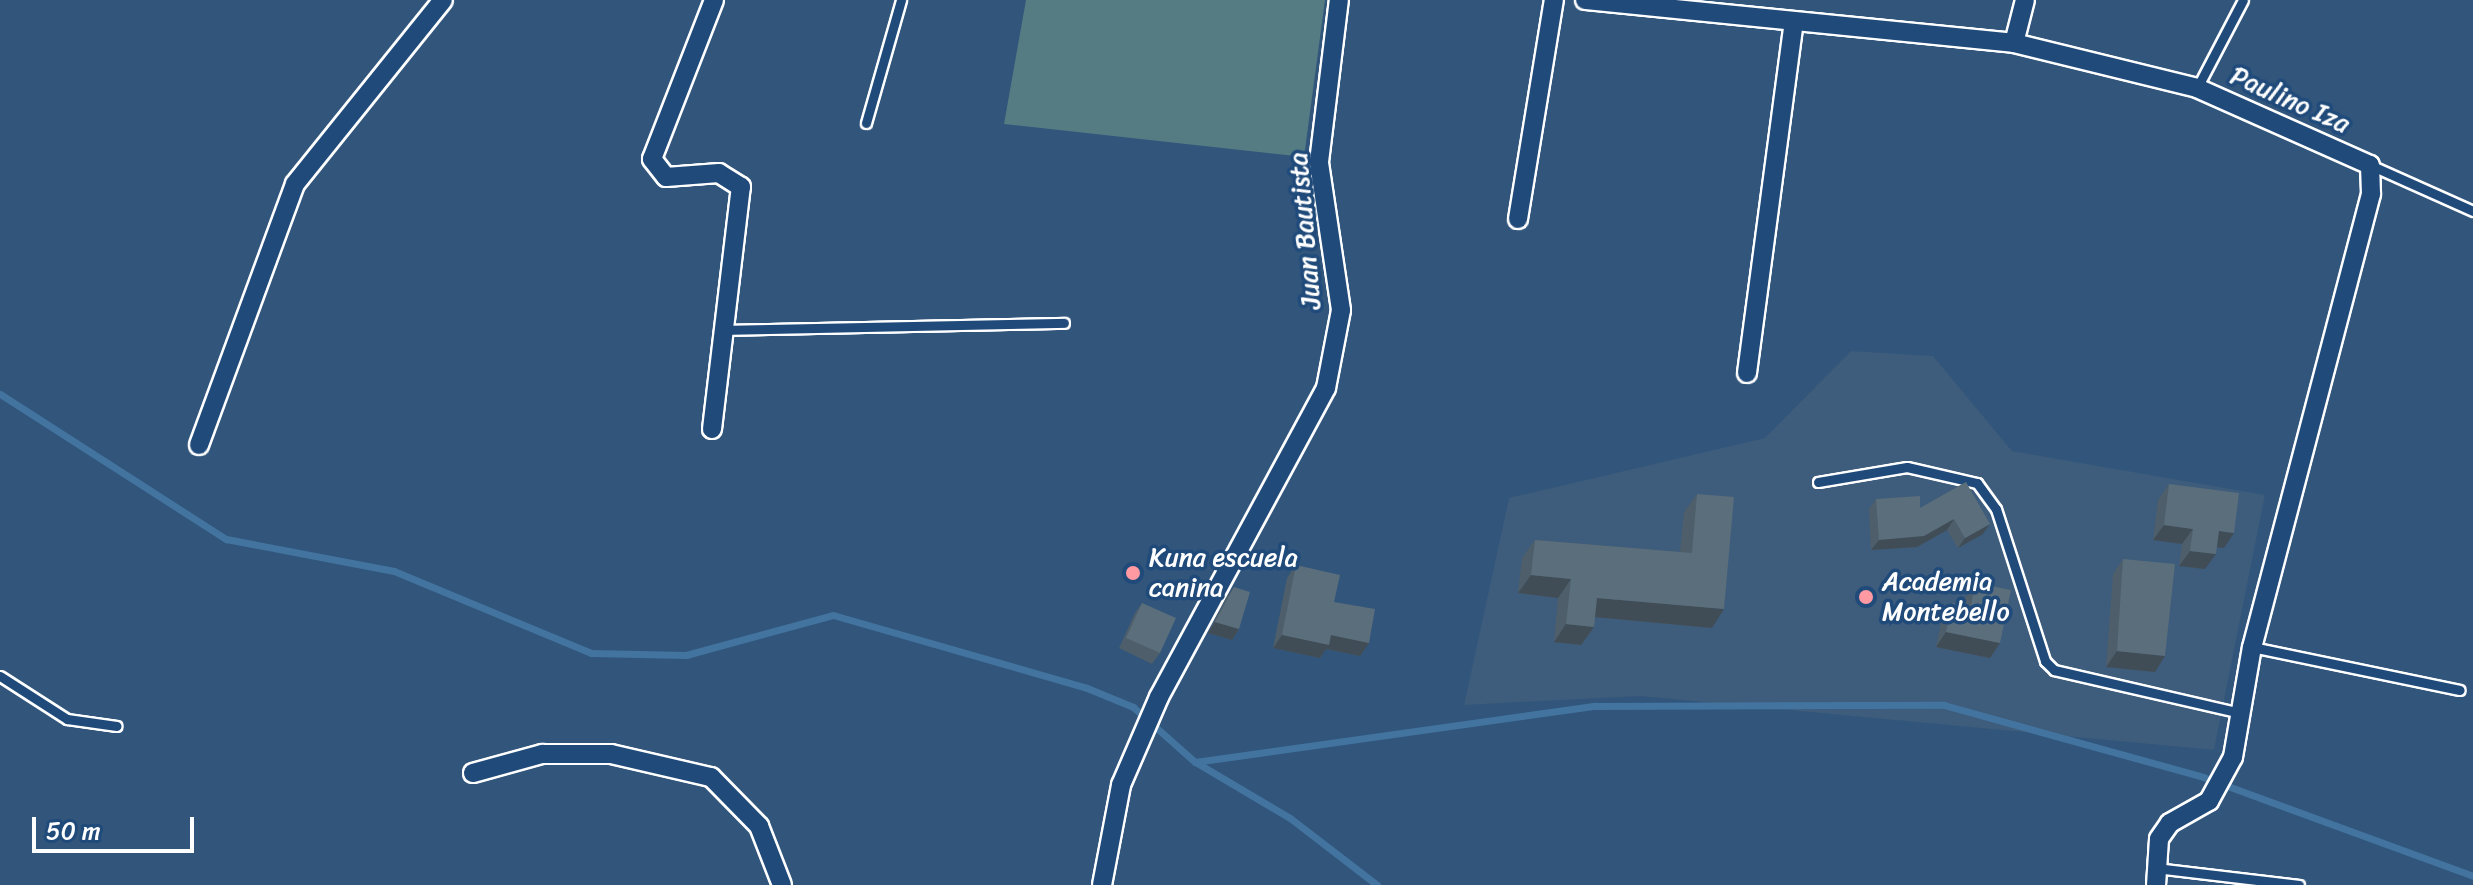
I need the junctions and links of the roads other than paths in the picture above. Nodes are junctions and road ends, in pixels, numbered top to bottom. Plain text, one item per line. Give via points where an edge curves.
1 (443, 0) edge
2 (714, 0) edge
3 (901, 0) edge
4 (1339, 0) edge
5 (1554, 0) edge
6 (1585, 0) edge
7 (2025, 0) edge
8 (2243, 0) edge
9 (1794, 23) junction
10 (2014, 43) junction
11 (2197, 88) junction
12 (866, 123) dead end
13 (2370, 165) junction
14 (2473, 211) edge
15 (1518, 219) dead end
16 (1064, 323) dead end
17 (725, 330) junction
18 (1747, 373) dead end
19 (712, 429) dead end
20 (199, 445) dead end
21 (1818, 482) dead end
22 (2252, 647) junction
23 (0, 676) edge
24 (2460, 690) dead end
25 (2240, 713) junction
26 (117, 726) dead end
27 (473, 773) dead end
28 (2156, 876) edge
29 (782, 885) edge
30 (1102, 885) edge
31 (2299, 885) edge

1 - 20 street via 295,184
2 - 17 street via 652,159 666,177 719,173 741,187
3 - 12 lane
4 - 30 street, Juan Bautista via 1319,162 1341,310 1326,388 1159,697 1121,785
5 - 15 street
6 - 9 street, Paulino Iza
7 - 10 street
8 - 11 lane
9 - 10 street, Paulino Iza
9 - 18 street
10 - 11 street, Paulino Iza
11 - 13 street, Paulino Iza
13 - 14 lane
13 - 22 street, Paulino Iza via 2371,194
16 - 17 lane
17 - 19 street
21 - 25 lane via 1918,467 1977,483 1996,509 2045,661 2054,670
22 - 24 lane
22 - 25 street, Paulino Iza
23 - 26 lane via 67,719
25 - 28 street, Paulino Iza via 2233,757 2209,801 2170,823 2159,839
27 - 29 street via 542,754 611,754 711,777 759,826
28 - 31 lane

